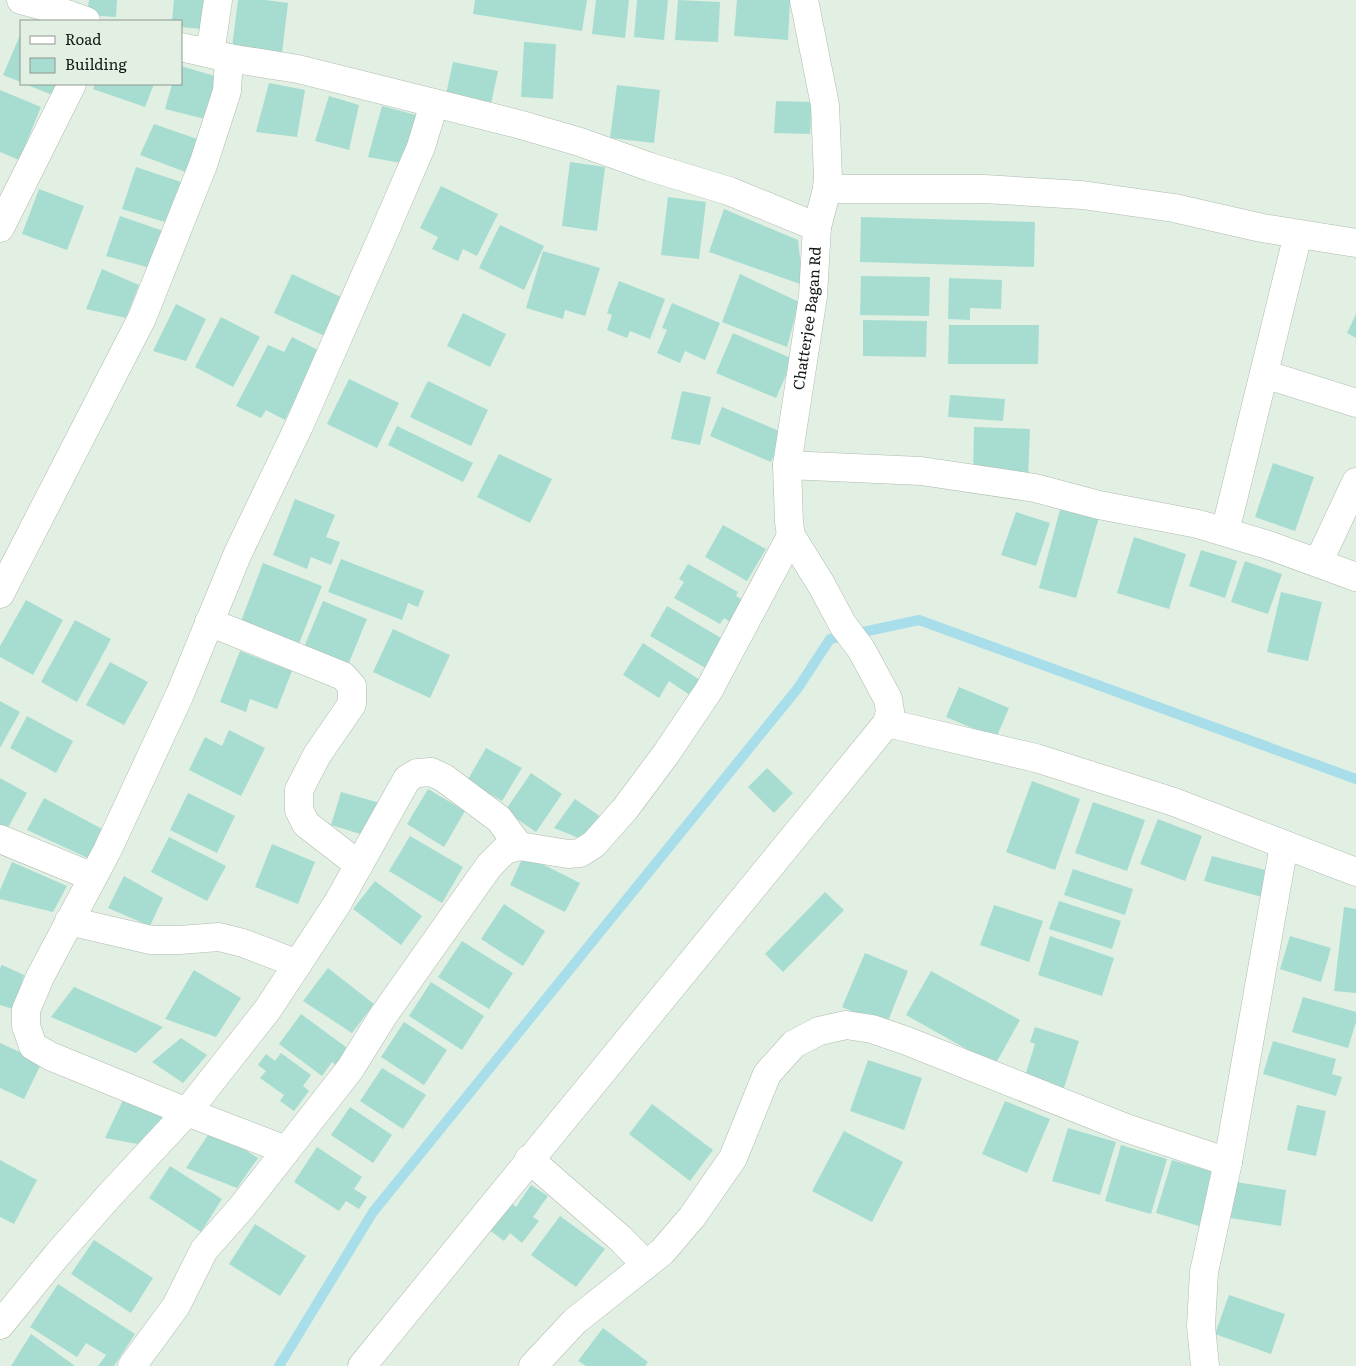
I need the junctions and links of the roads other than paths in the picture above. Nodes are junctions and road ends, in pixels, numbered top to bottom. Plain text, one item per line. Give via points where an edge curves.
1 (21, 0) edge
2 (218, 0) edge
3 (804, 0) edge
4 (83, 20) edge
5 (192, 49) edge
6 (229, 58) junction
7 (72, 85) edge
8 (434, 104) junction
9 (828, 189) junction
10 (817, 227) junction
11 (0, 228) edge
12 (1298, 234) junction
13 (1356, 243) edge
14 (1264, 374) junction
15 (1356, 403) edge
16 (787, 465) junction
17 (1356, 482) edge
18 (1225, 532) junction
19 (791, 536) junction
20 (1318, 563) junction
21 (1356, 577) edge
22 (0, 594) edge
23 (210, 622) junction
24 (887, 723) junction
25 (0, 839) edge
26 (1284, 845) junction
27 (519, 846) junction
28 (359, 865) junction
29 (1356, 872) edge
30 (93, 877) junction
31 (69, 921) junction
32 (298, 964) junction
33 (187, 1112) junction
34 (286, 1150) junction
35 (529, 1160) junction
36 (1228, 1162) junction
37 (646, 1265) junction
38 (0, 1325) edge
39 (132, 1366) edge
40 (362, 1366) edge
41 (533, 1366) edge
42 (1205, 1366) edge

1 - 4 street
2 - 5 street via 212,41
3 - 9 street, Chatterjee Bagan Rd via 825,105
5 - 6 street
6 - 8 street via 298,69
6 - 22 street via 227,91 203,165 142,318
7 - 11 street
8 - 10 street via 580,142 729,191
8 - 23 street via 421,147
9 - 10 street, Chatterjee Bagan Rd
9 - 12 street via 984,189 1082,195 1174,208
10 - 16 street, Chatterjee Bagan Rd via 814,296
12 - 13 street
12 - 14 street
14 - 15 street
14 - 18 street
16 - 18 street via 922,471 1035,488
16 - 19 street, Chatterjee Bagan Rd
17 - 20 street
18 - 20 street
19 - 24 street, Chatterjee Bagan Rd via 888,699
19 - 27 street via 709,690 625,809 594,844 580,853
20 - 21 street
23 - 28 street via 344,676 352,686 352,704 299,790 299,810 306,824
23 - 30 street via 180,694
24 - 26 street via 1036,758 1174,802
24 - 35 street
25 - 30 street
26 - 29 street
26 - 36 street
27 - 28 street via 499,819 444,778 431,772 417,773 407,780
27 - 34 street via 505,850 489,866 350,1069
28 - 32 street
30 - 31 street
31 - 32 street via 151,940 219,937
31 - 33 street via 26,1010 26,1026 33,1046
32 - 33 street via 268,1009
33 - 34 street
33 - 38 street via 57,1255
34 - 39 street via 204,1250 176,1306
35 - 37 street via 621,1239
35 - 40 street
36 - 37 street via 1126,1128 907,1041 872,1029 846,1025 819,1031 794,1044 767,1074 733,1158 692,1217 662,1252
36 - 42 street via 1204,1272 1201,1326
37 - 41 street via 574,1322

